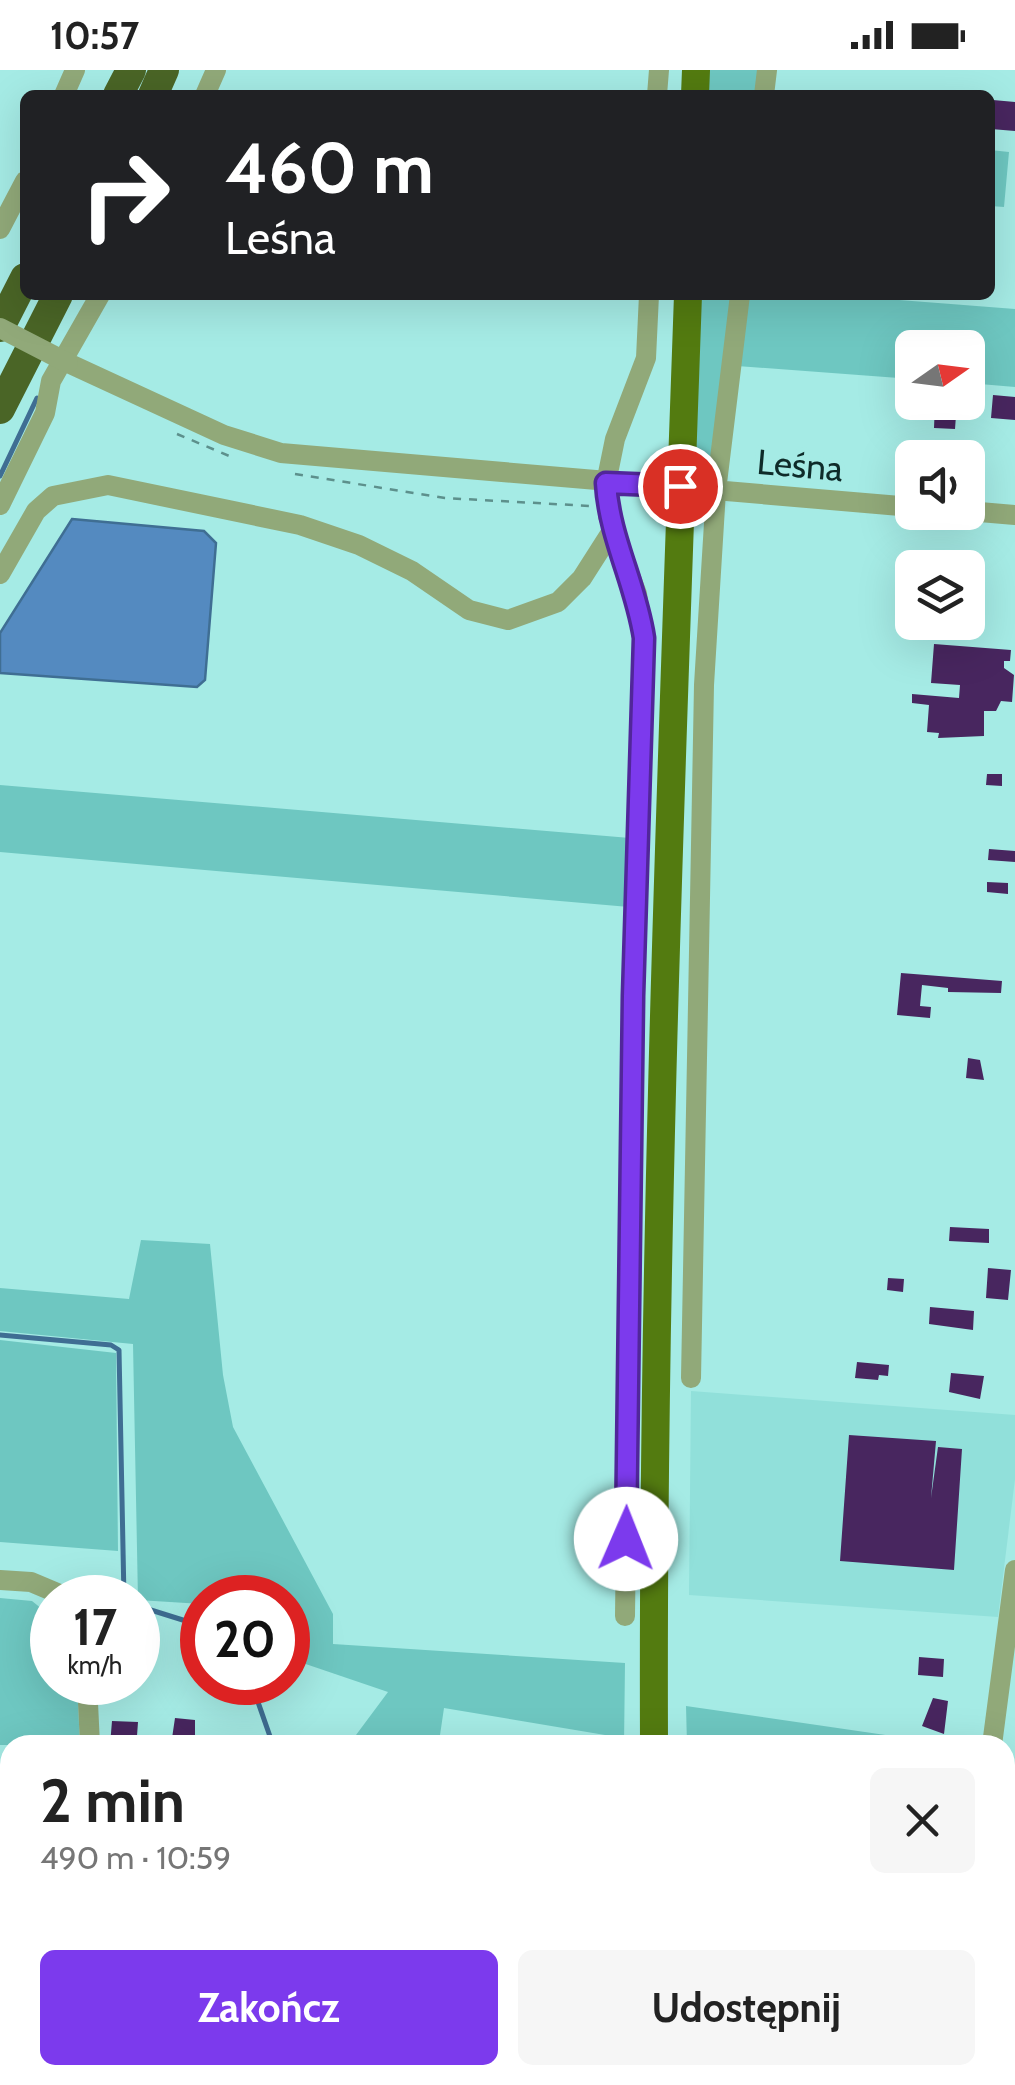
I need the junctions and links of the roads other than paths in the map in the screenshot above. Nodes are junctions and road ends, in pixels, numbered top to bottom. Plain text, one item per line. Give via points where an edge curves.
1 (20, 191) edge
2 (0, 229) edge
3 (20, 288) edge
4 (55, 300) edge
5 (97, 300) edge
6 (649, 300) edge
7 (688, 300) edge
8 (739, 300) edge
9 (0, 328) edge
10 (0, 409) edge
11 (606, 483) junction
12 (680, 486) junction
13 (716, 491) junction
14 (0, 506) edge
15 (895, 506) edge
16 (985, 512) edge
17 (1015, 515) edge
18 (612, 531) junction
19 (0, 574) edge
20 (692, 1378) dead end
21 (1015, 1570) edge
22 (0, 1580) edge
23 (30, 1582) edge
24 (625, 1616) dead end
25 (88, 1705) edge
26 (90, 1735) edge
27 (654, 1735) edge
28 (993, 1735) edge

1 - 2 street
3 - 9 highway
4 - 10 highway
5 - 14 street via 50,381 45,413
6 - 11 street via 646,358 615,438
7 - 12 main road
8 - 13 street
9 - 11 street, Leśna, bridge via 224,435 280,453
11 - 12 street, Leśna
11 - 18 street
12 - 13 street, Leśna
12 - 27 main road via 658,1230
13 - 15 street, Leśna
13 - 20 street via 704,685
16 - 17 street
18 - 19 street via 558,602 508,620 469,610 360,545 300,525 108,485 53,496 36,511
18 - 24 street via 638,594 644,638
21 - 28 street
22 - 23 street
25 - 26 street

